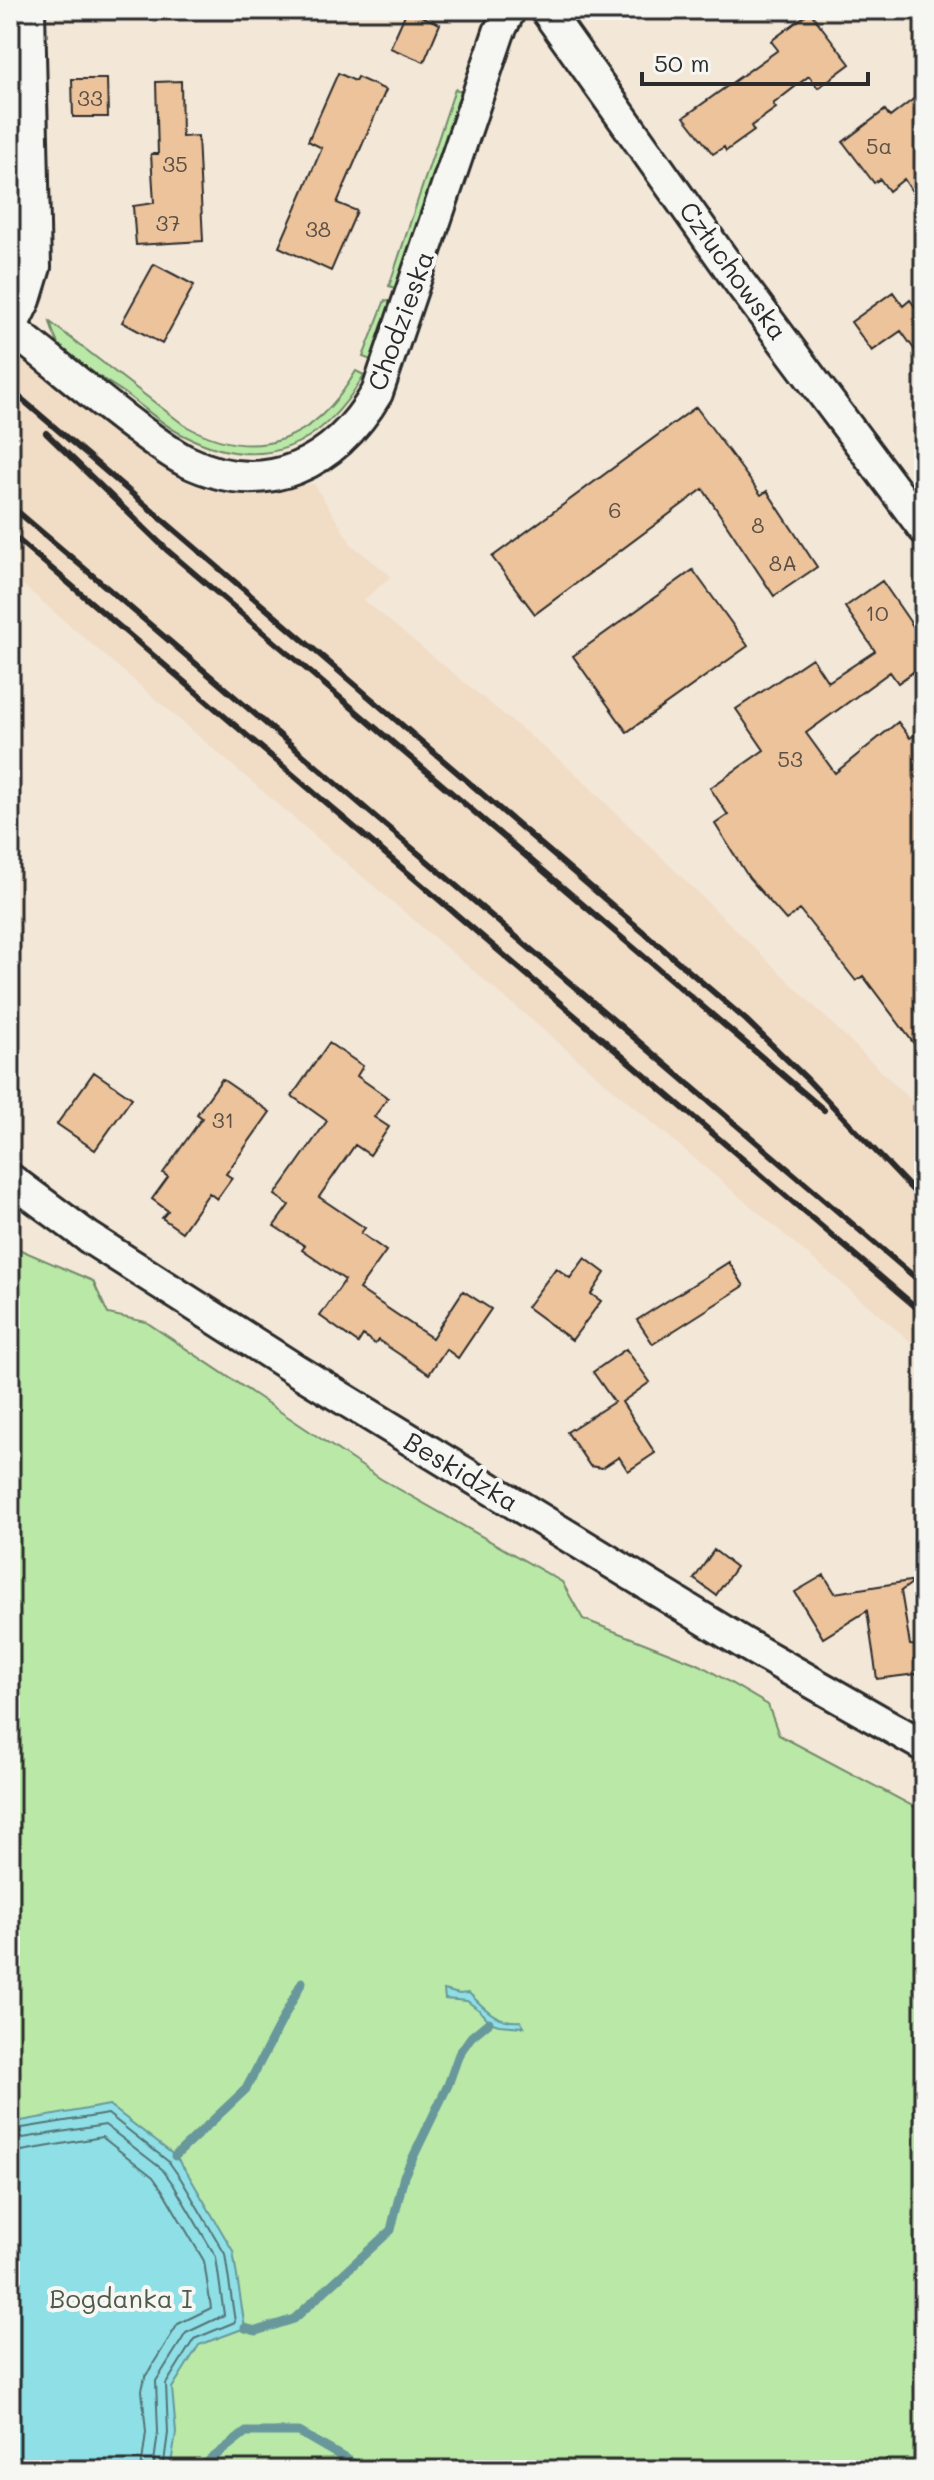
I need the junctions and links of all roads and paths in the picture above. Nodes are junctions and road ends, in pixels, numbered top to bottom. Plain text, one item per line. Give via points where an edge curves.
1 (29, 10) edge
2 (510, 10) edge
3 (546, 10) edge
4 (11, 328) edge
5 (924, 529) edge
6 (10, 1179) edge
7 (924, 1746) edge

1 - 4 street via 35,267
2 - 4 street, Chodzieska via 377,393 351,431 318,459 255,476 223,473 186,460 117,413
3 - 5 street, Człuchowska
6 - 7 street, Beskidzka via 88,1237 293,1368 745,1644

